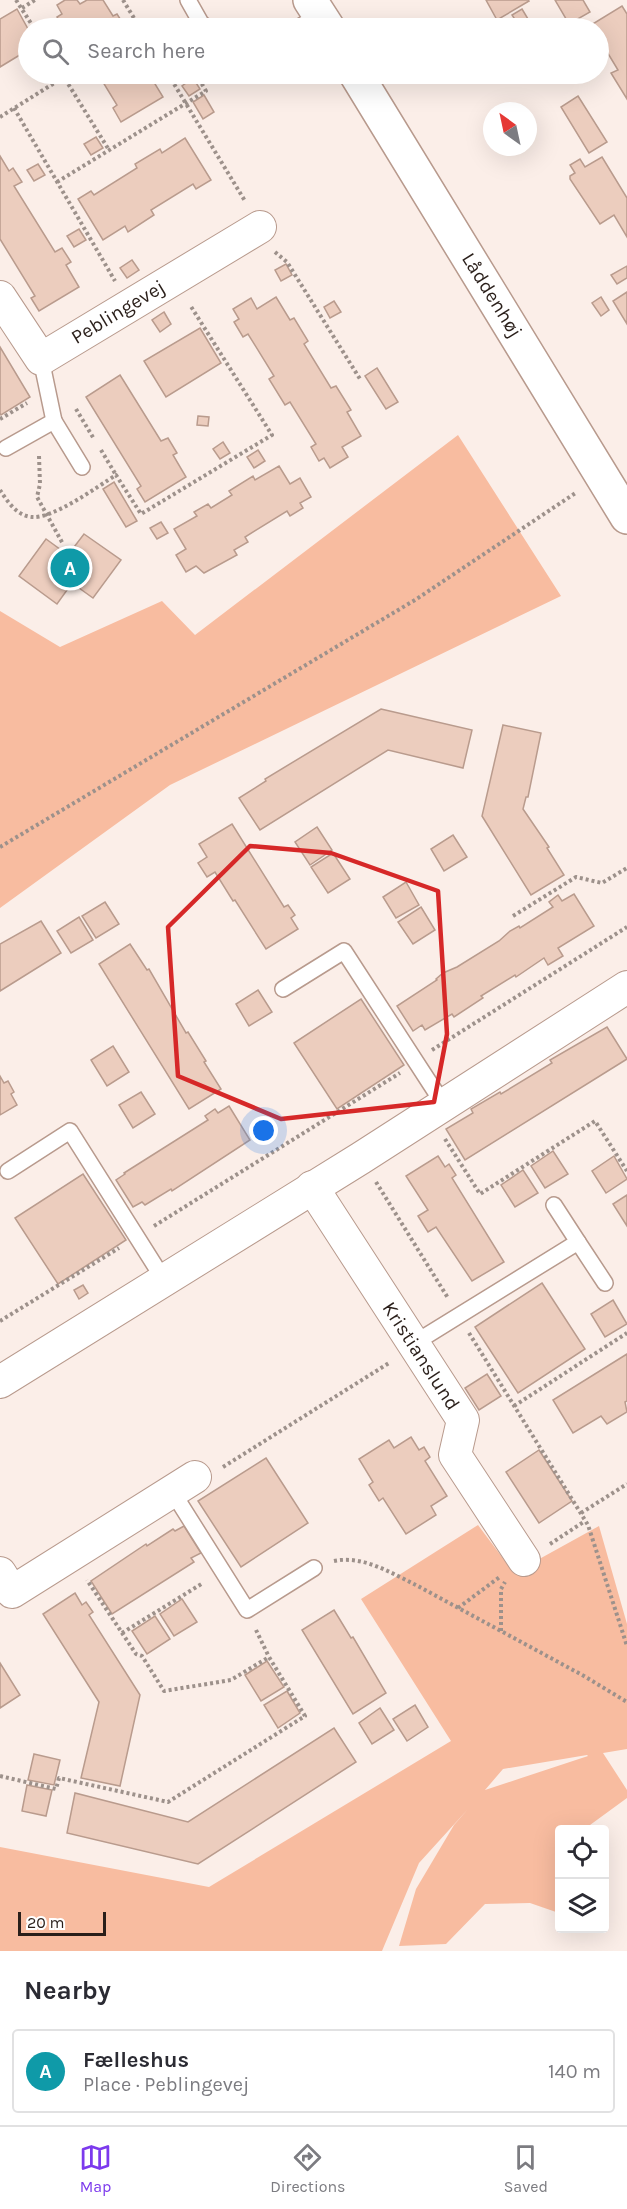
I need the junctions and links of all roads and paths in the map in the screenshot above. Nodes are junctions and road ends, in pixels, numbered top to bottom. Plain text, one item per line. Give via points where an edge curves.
1 (16, 0) edge
2 (35, 0) edge
3 (123, 0) edge
4 (188, 0) edge
5 (22, 8) junction
6 (28, 18) edge
7 (134, 18) edge
8 (198, 18) edge
9 (50, 84) edge
10 (69, 84) edge
11 (174, 84) edge
12 (202, 84) edge
13 (362, 84) edge
14 (186, 103) junction
15 (14, 108) junction
16 (0, 117) edge
17 (109, 150) junction
18 (57, 182) junction
19 (260, 227) junction
20 (174, 279) junction
21 (0, 297) edge
22 (129, 305) junction
23 (40, 359) junction
24 (360, 380) dead end
25 (48, 392) junction
26 (0, 419) edge
27 (54, 421) junction
28 (6, 448) dead end
29 (38, 458) dead end
30 (82, 467) dead end
31 (603, 475) junction
32 (0, 490) edge
33 (46, 515) junction
34 (627, 517) edge
35 (63, 544) dead end
36 (0, 847) edge
37 (627, 868) edge
38 (513, 916) dead end
39 (627, 927) edge
40 (627, 987) edge
41 (283, 989) dead end
42 (417, 1063) junction
43 (437, 1109) junction
44 (361, 1158) junction
45 (8, 1171) dead end
46 (627, 1171) edge
47 (312, 1187) junction
48 (554, 1205) dead end
49 (137, 1237) junction
50 (578, 1242) junction
51 (164, 1280) junction
52 (605, 1283) dead end
53 (459, 1315) junction
54 (0, 1321) edge
55 (627, 1333) edge
56 (413, 1344) junction
57 (0, 1382) edge
58 (514, 1406) junction
59 (184, 1484) junction
60 (627, 1484) edge
61 (581, 1513) junction
62 (70, 1555) junction
63 (314, 1568) joint
64 (516, 1568) joint
65 (222, 1571) junction
66 (4, 1588) edge
67 (247, 1610) junction
68 (501, 1631) junction
69 (122, 1633) junction
70 (627, 1646) edge
71 (269, 1657) junction
72 (627, 1702) edge
73 (0, 1776) edge

1 - 5 path
2 - 5 path
3 - 7 path
4 - 8 lane
5 - 6 path
9 - 15 path
10 - 17 path
11 - 14 path
12 - 14 path via 206,91
13 - 31 street, Låddenhøj
14 - 17 path
14 - 19 path
15 - 16 path
15 - 18 path
17 - 18 path
18 - 22 path
19 - 20 street, Peblingevej
19 - 24 path via 274,251 287,262
20 - 22 street, Peblingevej
20 - 33 path via 272,435 141,514 116,476
21 - 23 street
22 - 23 street, Peblingevej
23 - 25 lane
25 - 26 path
25 - 27 lane
27 - 28 lane
27 - 30 lane
29 - 33 path via 37,497
31 - 34 street, Låddenhøj
31 - 36 path via 415,600
32 - 33 path via 20,513 30,517
33 - 35 path
37 - 38 path via 602,883 576,876
39 - 42 path via 436,1047
40 - 43 street
41 - 42 lane via 344,951
42 - 43 lane
42 - 49 path
43 - 44 street
43 - 46 path via 480,1194 595,1121
44 - 47 street
44 - 53 path
45 - 49 lane via 70,1131
47 - 51 street
47 - 56 street, Kristianslund
48 - 50 lane
49 - 51 lane
49 - 54 path
50 - 52 lane
50 - 53 lane
51 - 57 street
53 - 56 lane
53 - 58 path
55 - 58 path
56 - 59 path via 214,1473
56 - 64 street, Kristianslund via 463,1420 455,1455
58 - 61 path
59 - 62 street
59 - 65 lane
60 - 61 path
61 - 70 path
62 - 66 street
62 - 69 path
63 - 67 lane
63 - 68 path via 352,1559 416,1584
64 - 68 path via 501,1589
65 - 67 lane
65 - 69 path
67 - 71 path
68 - 72 path
69 - 71 path via 164,1690 231,1680
71 - 73 path via 305,1716 168,1802 59,1778 56,1789

